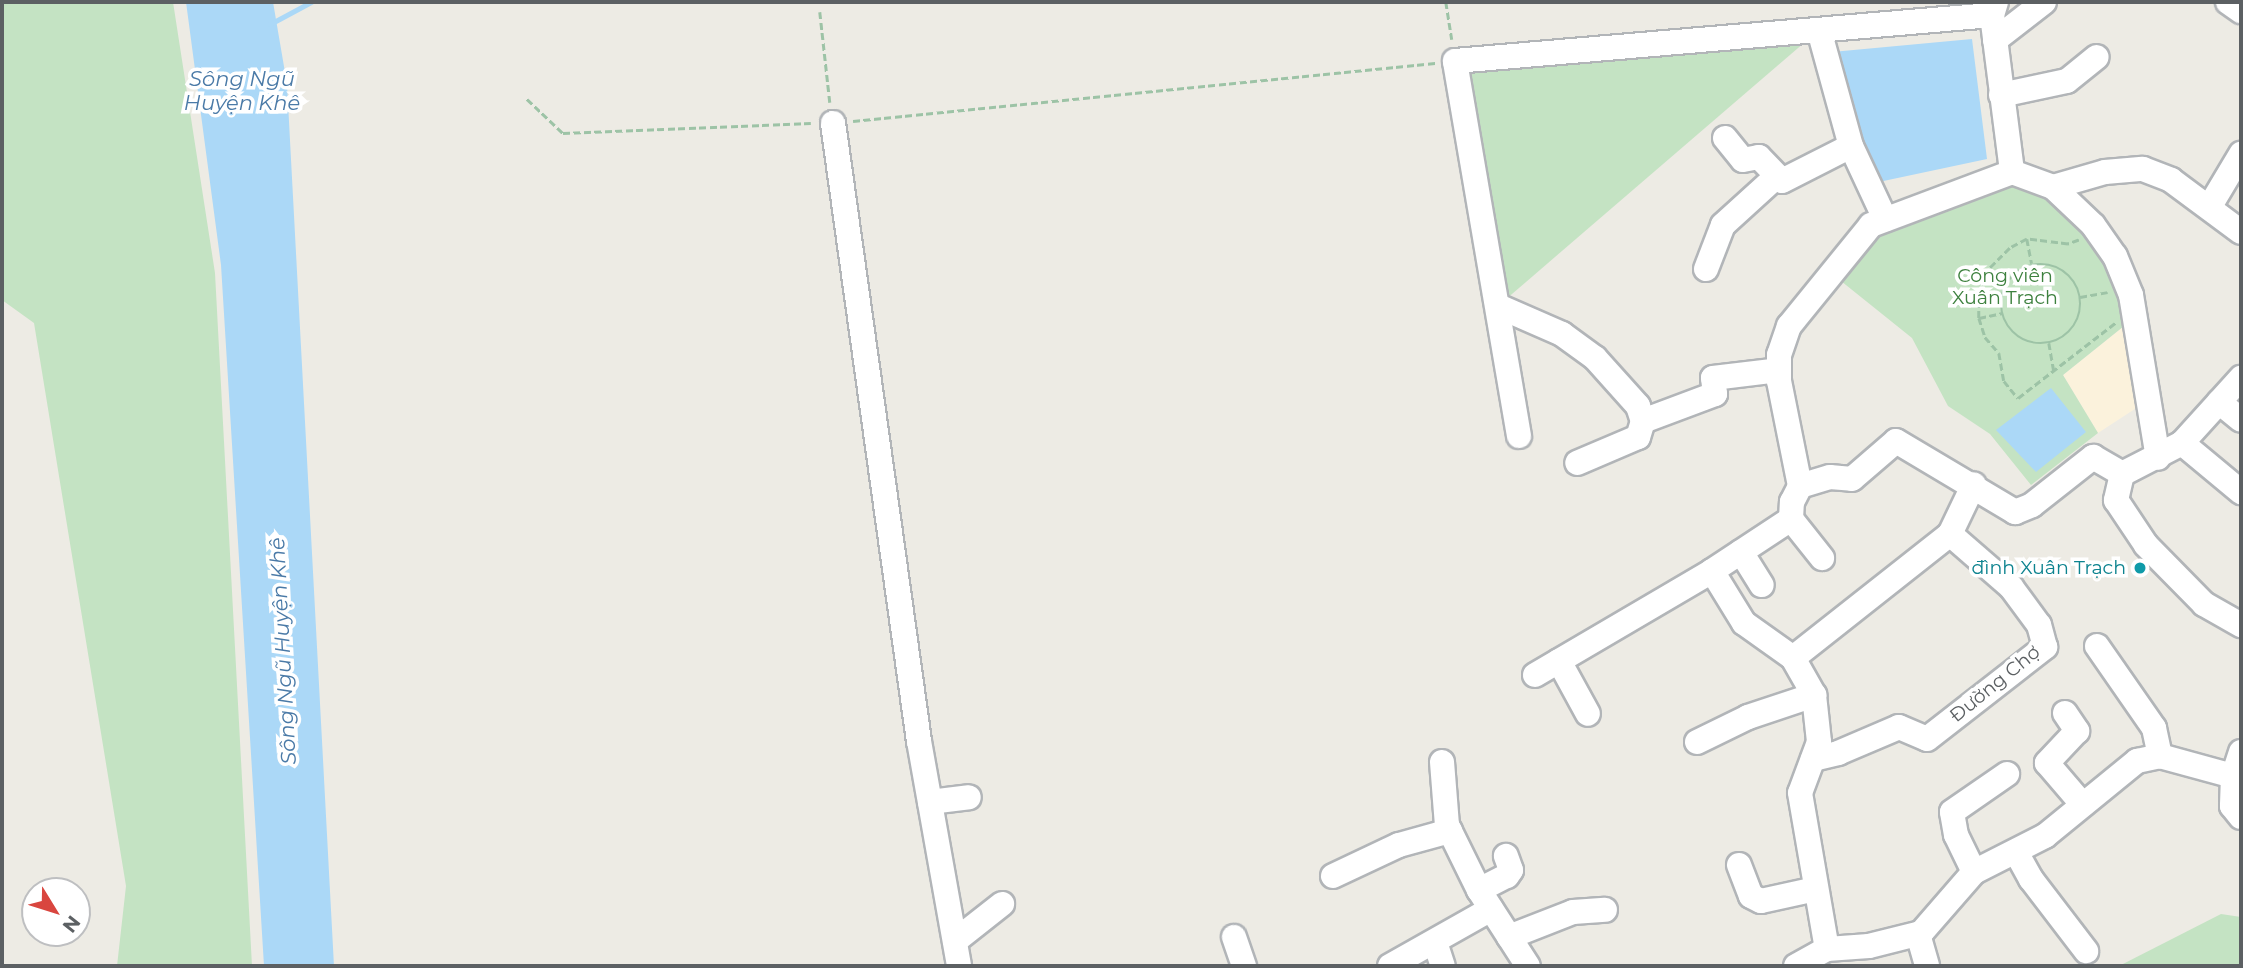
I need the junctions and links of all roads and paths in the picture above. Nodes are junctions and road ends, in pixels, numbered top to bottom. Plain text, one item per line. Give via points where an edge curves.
1 (1446, 2) edge
2 (2045, 2) edge
3 (2228, 2) edge
4 (1994, 8) edge
5 (2241, 11) edge
6 (820, 12) dead end
7 (1819, 30) junction
8 (1995, 40) junction
9 (2097, 57) dead end
10 (1455, 61) junction
11 (2001, 95) junction
12 (527, 99) dead end
13 (833, 122) junction
14 (1725, 138) dead end
15 (1851, 146) junction
16 (2241, 154) edge
17 (2012, 172) junction
18 (1777, 176) junction
19 (2053, 187) junction
20 (2210, 206) junction
21 (1885, 219) junction
22 (2093, 225) junction
23 (2241, 232) edge
24 (2027, 240) junction
25 (2032, 265) junction
26 (1706, 269) dead end
27 (2080, 297) junction
28 (2131, 299) junction
29 (1498, 306) junction
30 (2002, 313) junction
31 (1979, 318) junction
32 (2049, 343) junction
33 (1779, 370) junction
34 (2055, 372) junction
35 (2241, 378) edge
36 (2219, 402) junction
37 (2241, 420) edge
38 (1643, 421) junction
39 (1519, 436) dead end
40 (2182, 443) junction
41 (2158, 458) junction
42 (1577, 463) dead end
43 (2122, 474) junction
44 (1974, 484) junction
45 (1800, 486) junction
46 (2241, 492) edge
47 (1791, 519) junction
48 (1950, 534) junction
49 (1741, 552) junction
50 (1822, 558) dead end
51 (1712, 571) junction
52 (1762, 585) dead end
53 (2241, 625) edge
54 (2097, 646) dead end
55 (1793, 659) junction
56 (1559, 660) junction
57 (1535, 675) dead end
58 (1814, 695) junction
59 (2065, 713) dead end
60 (1588, 714) dead end
61 (1697, 742) dead end
62 (2160, 756) junction
63 (1813, 759) junction
64 (1442, 762) dead end
65 (2238, 764) edge
66 (2007, 774) dead end
67 (969, 797) dead end
68 (930, 802) junction
69 (2083, 805) junction
70 (2241, 817) edge
71 (1450, 831) junction
72 (2016, 852) junction
73 (1506, 856) dead end
74 (1739, 865) dead end
75 (1974, 872) junction
76 (1333, 876) dead end
77 (1816, 889) junction
78 (1485, 899) junction
79 (1002, 904) dead end
80 (1605, 910) dead end
81 (1918, 934) junction
82 (1234, 937) dead end
83 (1509, 937) junction
84 (955, 941) junction
85 (1435, 942) junction
86 (1827, 949) junction
87 (2086, 951) dead end
88 (959, 966) edge
89 (1244, 966) edge
90 (1390, 966) edge
91 (1443, 966) edge
92 (1528, 966) edge
93 (1796, 966) edge
94 (1927, 966) edge

1 - 10 path
2 - 8 street
3 - 5 street
4 - 7 street
4 - 8 street
6 - 13 path
7 - 10 street
7 - 15 street
8 - 11 street
9 - 11 street via 2067,81
10 - 13 path
10 - 29 street
11 - 17 street
12 - 13 path via 563,133
13 - 68 street
14 - 18 street via 1743,160 1759,156
15 - 18 street via 1791,181
15 - 21 street
16 - 20 street
17 - 19 street
17 - 21 street
18 - 26 street via 1723,225
19 - 20 street via 2094,174 2143,169 2171,180
19 - 22 street
20 - 23 street
21 - 33 street via 1871,225 1788,326
22 - 24 path via 2080,240 2068,244
22 - 28 street via 2115,256
24 - 25 path
24 - 31 path via 2010,248 1989,269 1979,290
25 - 27 path via 2064,271
25 - 30 path via 2007,282
27 - 28 path
27 - 32 path via 2079,318 2072,330
28 - 34 path
28 - 41 street
29 - 38 street via 1562,334 1595,358 1624,386
29 - 39 street
30 - 31 path
30 - 32 path via 2012,332 2023,340
31 - 34 path via 1985,337 1999,353 2004,381 2018,398
32 - 34 path
33 - 38 street via 1713,378 1715,394
33 - 45 street
35 - 36 street
36 - 37 street
36 - 40 street
38 - 42 street via 1632,442
40 - 41 street
40 - 46 street
41 - 43 street
43 - 44 street via 2093,457 2032,505 2015,512
43 - 53 street via 2116,500 2146,545 2204,604
44 - 45 street via 1896,441 1852,479 1830,477
44 - 48 street
45 - 47 street via 1792,502
47 - 49 street
47 - 50 street
48 - 55 street
48 - 63 street, Đường Chợ via 2011,587 2039,625 2045,647 1927,739 1899,727
49 - 51 street
49 - 52 street
51 - 55 street via 1744,623
51 - 56 street
54 - 62 street via 2154,728
55 - 58 street
56 - 57 street
56 - 60 street
58 - 61 street via 1748,717
58 - 63 street via 1819,742
59 - 69 street via 2077,731 2047,763
62 - 65 street
62 - 69 street via 2137,761
63 - 77 street via 1800,793
64 - 71 street
65 - 70 street via 2232,806
66 - 75 street via 1952,812 1956,835
67 - 68 street
68 - 84 street
69 - 72 street via 2045,836
71 - 76 street via 1399,845
71 - 78 street
72 - 75 street
72 - 87 street
73 - 78 street via 1511,870
74 - 77 street via 1751,896 1761,901
75 - 81 street
77 - 86 street
78 - 83 street
78 - 85 street
79 - 84 street
80 - 83 street via 1573,912
81 - 86 street via 1869,946
81 - 94 street
82 - 89 street
83 - 92 street
84 - 88 street
85 - 90 street
85 - 91 street
86 - 93 street

